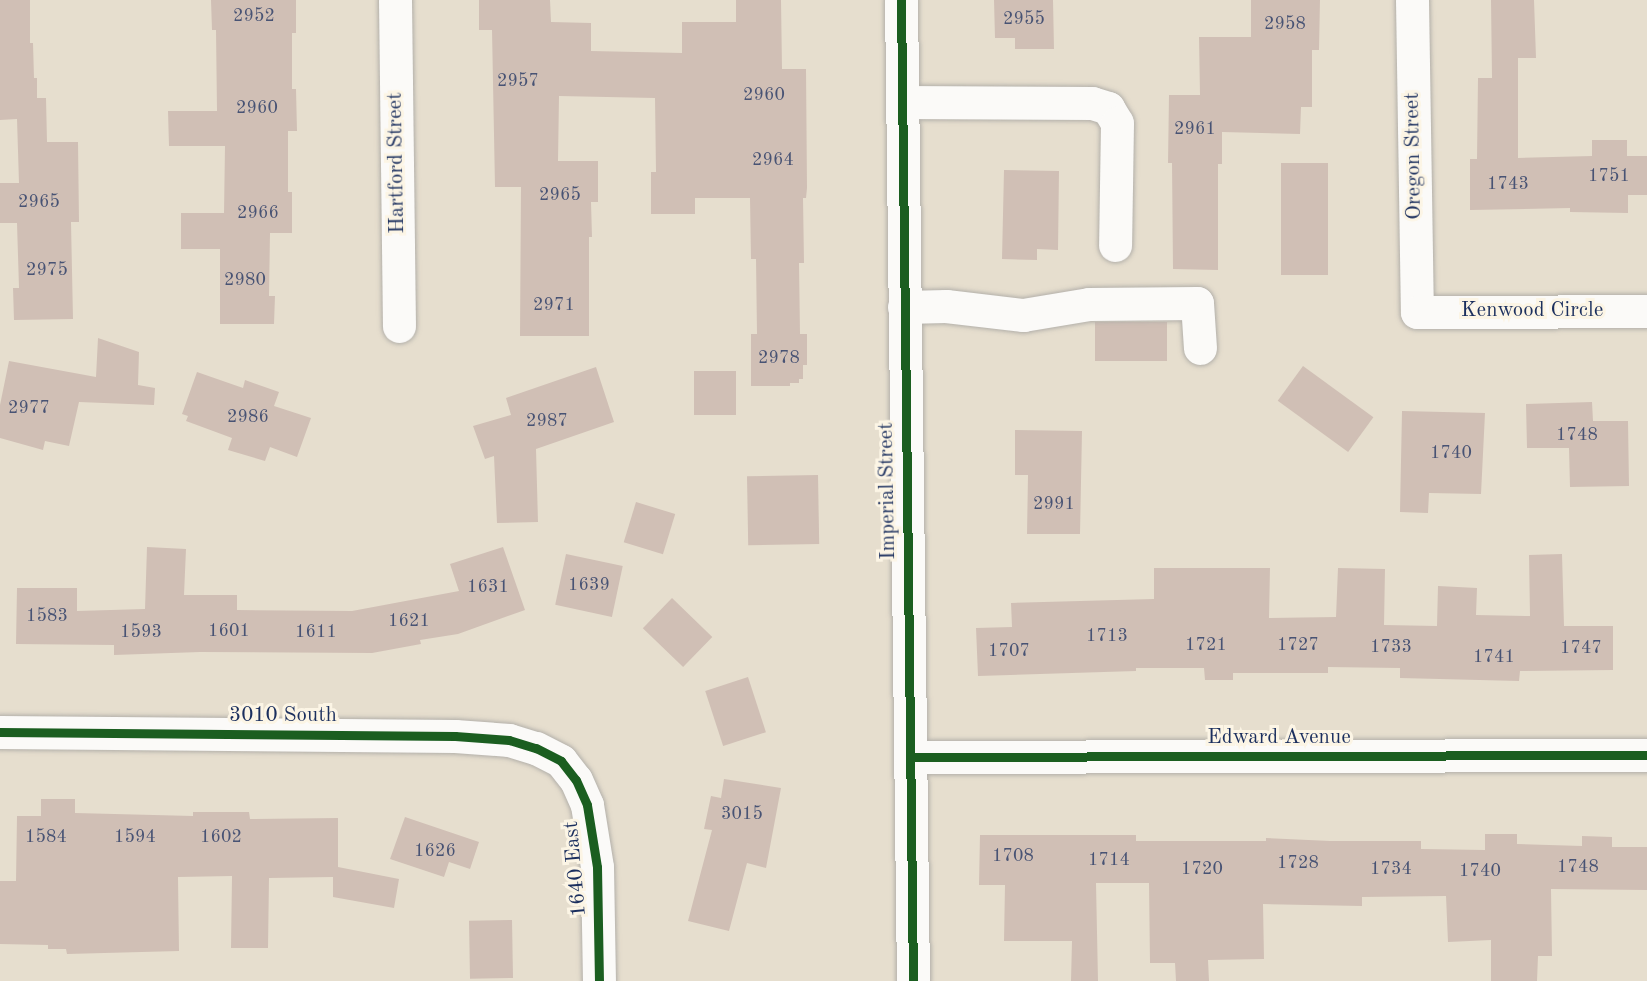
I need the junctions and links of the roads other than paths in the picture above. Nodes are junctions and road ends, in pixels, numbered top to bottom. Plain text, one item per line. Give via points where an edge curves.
1 (395, 0) edge
2 (901, 0) edge
3 (1412, 0) edge
4 (902, 102) junction
5 (1115, 245) dead end
6 (904, 307) junction
7 (1647, 311) edge
8 (1417, 312) joint
9 (399, 326) dead end
10 (1200, 348) dead end
11 (0, 732) edge
12 (1647, 755) edge
13 (911, 757) junction
14 (561, 761) joint
15 (599, 981) edge
16 (914, 981) edge

1 - 9 street, Hartford Street
2 - 4 street, Imperial Street
3 - 8 street, Oregon Street
4 - 5 street via 1092,103 1108,108 1117,123
4 - 6 street, Imperial Street
6 - 10 street via 946,306 1023,315 1089,304 1197,303
6 - 13 street, Imperial Street
7 - 8 street, Kenwood Circle
11 - 14 street, 3010 South via 484,737 536,748
12 - 13 street, Edward Avenue
13 - 16 street, Imperial Street
14 - 15 street, 1640 East via 576,780 594,835

